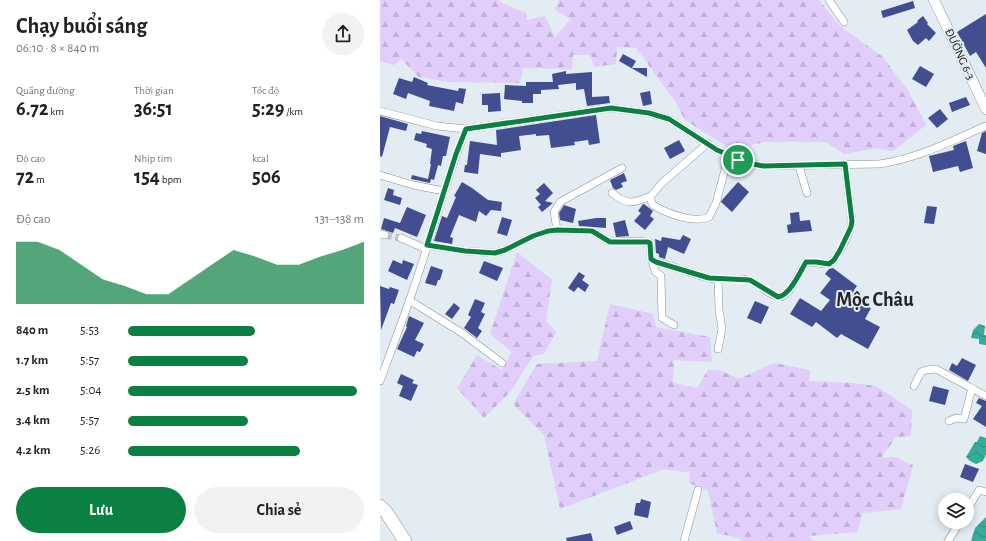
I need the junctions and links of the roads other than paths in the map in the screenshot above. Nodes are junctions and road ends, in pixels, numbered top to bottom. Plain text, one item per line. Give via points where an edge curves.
1 (829, 0) edge
2 (934, 0) edge
3 (844, 22) dead end
4 (986, 109) edge
5 (380, 111) edge
6 (986, 126) edge
7 (466, 129) junction
8 (708, 143) junction
9 (729, 155) junction
10 (845, 164) junction
11 (799, 166) junction
12 (622, 168) dead end
13 (380, 175) edge
14 (444, 191) junction
15 (612, 193) dead end
16 (807, 193) dead end
17 (651, 196) junction
18 (557, 230) junction
19 (400, 238) tunnel mouth
20 (427, 247) junction
21 (652, 261) junction
22 (718, 279) junction
23 (409, 300) junction
24 (674, 325) dead end
25 (718, 349) dead end
26 (502, 363) dead end
27 (380, 381) edge
28 (914, 386) dead end
29 (972, 388) junction
30 (986, 396) edge
31 (949, 421) dead end
32 (698, 490) dead end
33 (986, 492) edge
34 (974, 498) edge
35 (380, 506) edge
36 (956, 529) edge
37 (406, 541) edge
38 (684, 541) edge
39 (948, 541) edge

1 - 3 street
2 - 4 street, ĐƯỜNG 6-3
5 - 7 street via 437,126
6 - 10 street via 910,158 879,164
7 - 8 street via 611,108 649,113 669,119
7 - 14 street
8 - 9 street
8 - 17 street via 662,183
9 - 11 street via 763,166
9 - 17 street via 716,203 709,217 698,220 670,213 653,206
10 - 11 street
10 - 22 street via 852,221 832,263 806,262 789,291 782,297 775,296 750,280
11 - 16 street
12 - 18 street via 560,202 554,212
13 - 14 street
14 - 20 street
15 - 17 street via 628,203
18 - 20 street via 540,233 495,253
18 - 21 street via 592,231 610,242 648,242
19 - 20 street
20 - 23 street
21 - 22 street
21 - 24 street via 655,271 661,276 662,318
22 - 25 street via 722,329
23 - 26 street via 462,332
23 - 27 street
28 - 29 street via 921,372 936,369
29 - 30 street
29 - 31 street via 964,418
32 - 38 street
33 - 34 street via 979,490
35 - 37 highway
36 - 39 street

